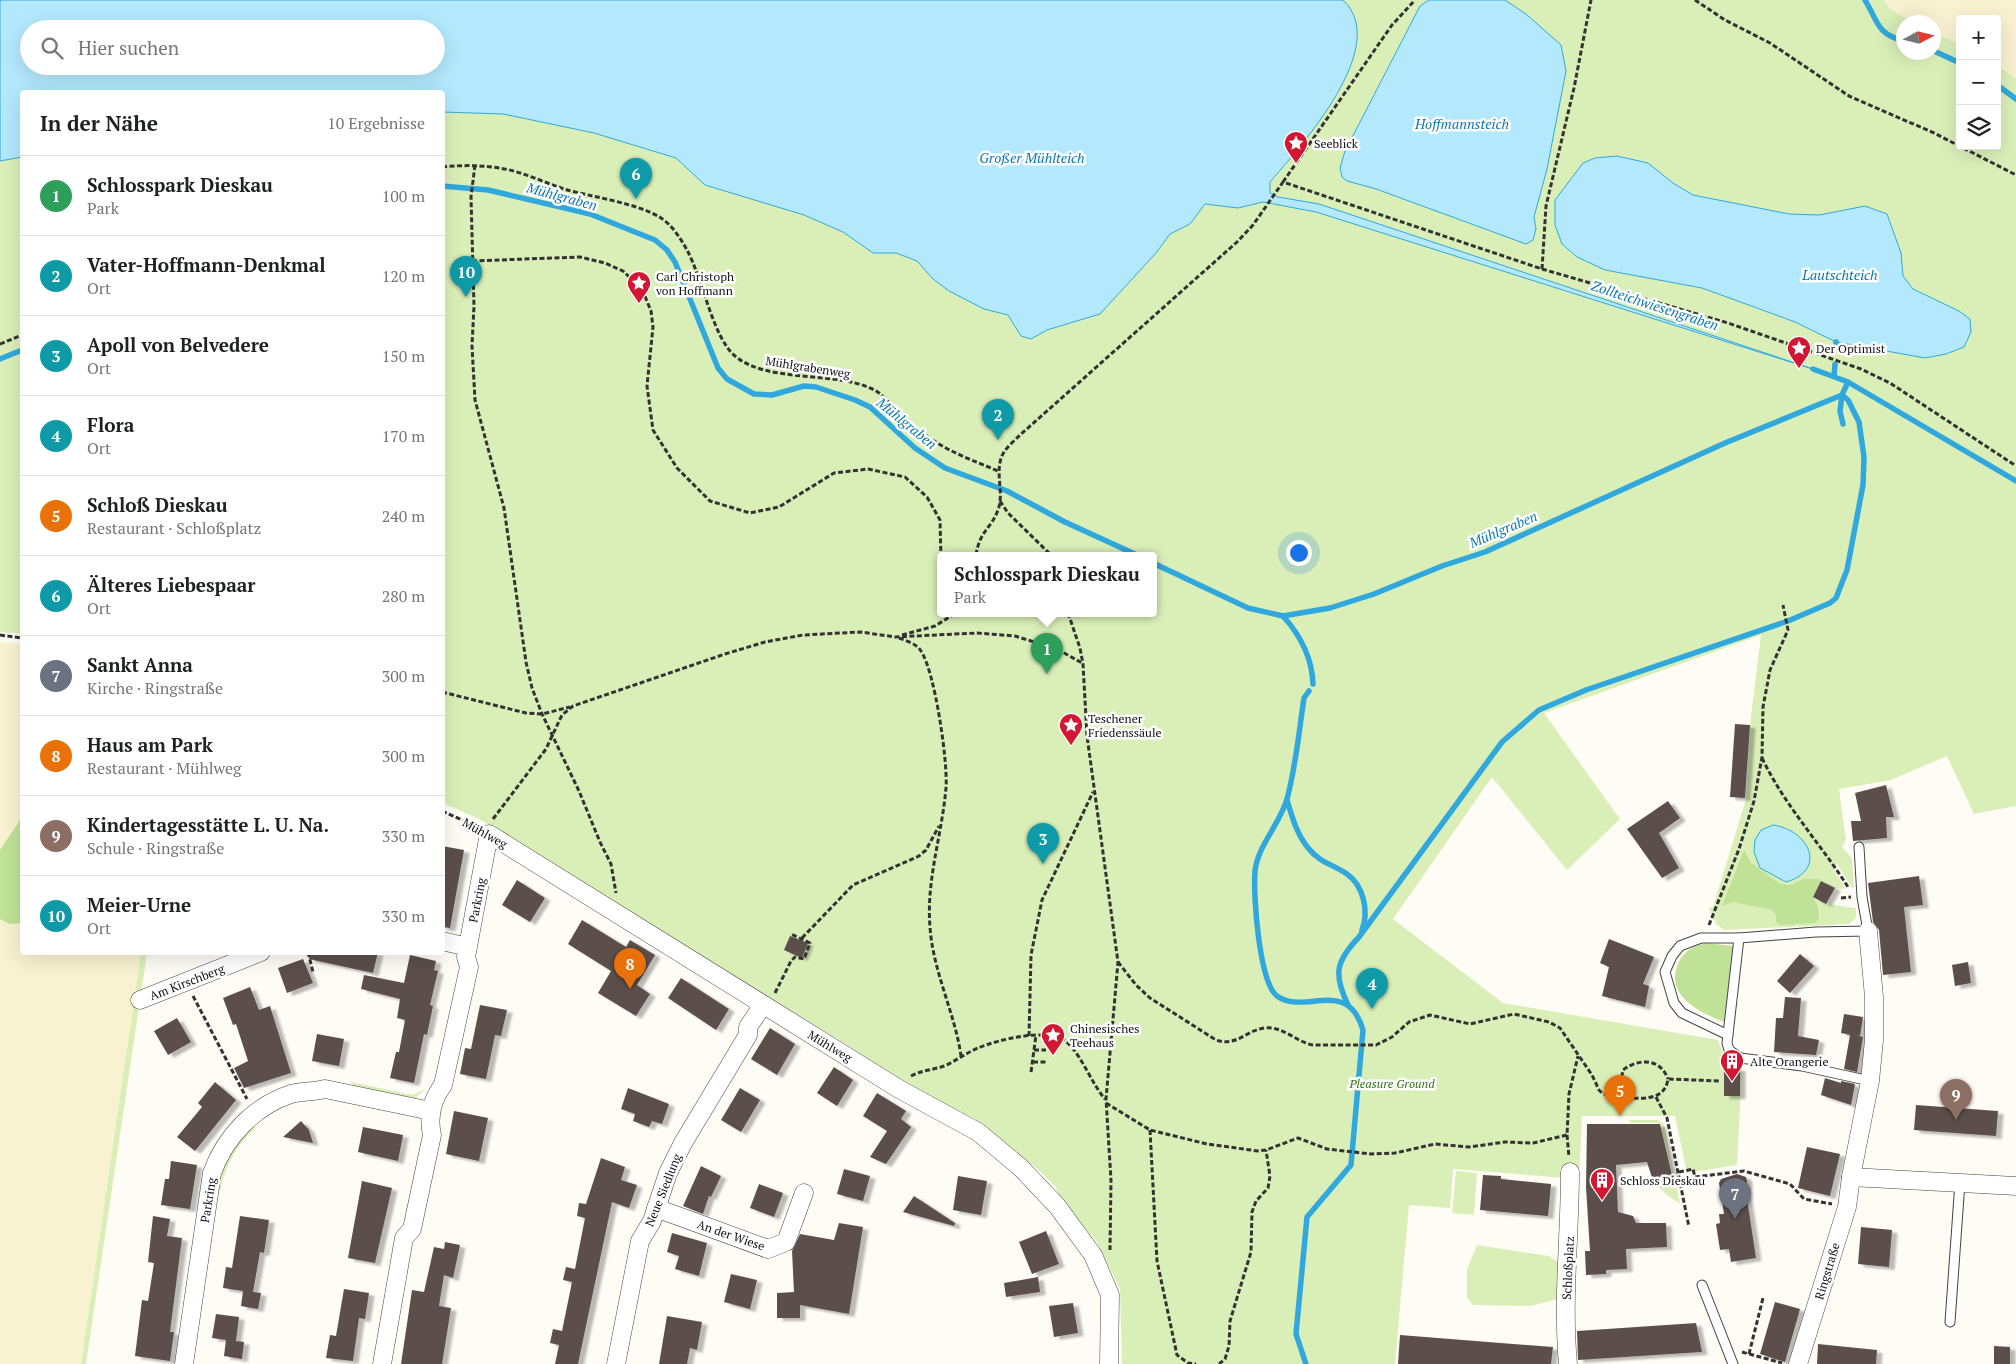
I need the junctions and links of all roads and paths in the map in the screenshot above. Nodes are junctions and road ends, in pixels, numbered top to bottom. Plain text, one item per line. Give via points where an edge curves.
1 (1415, 0) edge
2 (1591, 0) edge
3 (1695, 0) edge
4 (475, 165) junction
5 (445, 167) edge
6 (2016, 175) edge
7 (1283, 182) junction
8 (472, 261) junction
9 (1542, 269) junction
10 (20, 336) edge
11 (0, 344) edge
12 (2016, 466) edge
13 (999, 473) junction
14 (1000, 501) junction
15 (941, 552) edge
16 (977, 552) edge
17 (1048, 552) edge
18 (1783, 605) dead end
19 (951, 617) edge
20 (1069, 617) edge
21 (949, 619) joint
22 (0, 635) edge
23 (895, 637) junction
24 (20, 638) edge
25 (1083, 664) junction
26 (445, 693) edge
27 (573, 706) junction
28 (542, 714) junction
29 (552, 735) junction
30 (1762, 757) junction
31 (1094, 790) junction
32 (445, 812) edge
33 (940, 824) junction
34 (489, 834) junction
35 (1859, 847) dead end
36 (1855, 897) dead end
37 (617, 913) junction
38 (1709, 925) dead end
39 (1868, 931) junction
40 (791, 934) dead end
41 (802, 938) junction
42 (1739, 938) junction
43 (445, 942) edge
44 (468, 947) junction
45 (254, 955) edge
46 (309, 955) edge
47 (1118, 962) junction
48 (313, 972) dead end
49 (186, 982) junction
50 (140, 1000) dead end
51 (763, 1005) junction
52 (1036, 1035) junction
53 (1728, 1035) junction
54 (1029, 1036) junction
55 (1034, 1050) junction
56 (1046, 1050) dead end
57 (961, 1056) junction
58 (1578, 1056) junction
59 (1033, 1062) junction
60 (1046, 1062) dead end
61 (1032, 1072) dead end
62 (1668, 1079) junction
63 (1722, 1081) dead end
64 (1870, 1081) junction
65 (899, 1089) junction
66 (1630, 1096) junction
67 (1656, 1097) junction
68 (1106, 1101) junction
69 (431, 1111) junction
70 (255, 1114) junction
71 (1150, 1130) junction
72 (1266, 1150) junction
73 (1570, 1172) dead end
74 (1679, 1172) junction
75 (1851, 1177) junction
76 (1960, 1182) junction
77 (2016, 1186) edge
78 (804, 1193) dead end
79 (1847, 1207) junction
80 (656, 1208) junction
81 (1689, 1227) dead end
82 (1110, 1257) dead end
83 (1702, 1285) dead end
84 (1763, 1298) dead end
85 (1950, 1322) dead end
86 (1726, 1347) junction
87 (1749, 1354) junction
88 (184, 1364) edge
89 (382, 1364) edge
90 (616, 1364) edge
91 (1109, 1364) edge
92 (1196, 1364) edge
93 (1219, 1364) edge
94 (1568, 1364) edge
95 (1733, 1364) edge
96 (1785, 1364) edge
97 (1798, 1364) edge

1 - 7 path via 1392,25
2 - 9 path via 1546,206
3 - 6 path via 1770,43 1849,96 1934,133
4 - 5 path, Mühlgrabenweg
4 - 8 path via 471,197
4 - 13 path, Mühlgrabenweg via 502,168 564,189 645,210 662,218 688,250 722,337 734,355 749,365 768,371 869,387 882,394 928,437 948,450
7 - 9 path
7 - 13 path via 1236,242 1020,435 1003,453
8 - 15 path via 580,257 623,271 642,289 651,311 653,327 647,386 653,430 677,468 710,501 750,513 779,507 834,473 868,469 905,477 927,497 940,520
8 - 28 path via 475,400 504,508 526,662
9 - 12 path via 1728,323 1861,368 1890,383
10 - 11 path
13 - 14 path
14 - 16 path via 998,511 980,538
14 - 17 path
18 - 30 path via 1788,630 1770,670 1763,707
19 - 21 path
20 - 25 path
21 - 23 path
22 - 24 path
23 - 25 path via 977,633 1015,636 1057,648
23 - 27 path via 861,632 803,635 765,642
23 - 33 path via 921,649 927,663 945,756 946,787
25 - 31 path
26 - 28 path
27 - 28 path
27 - 29 path via 562,716
28 - 29 path
29 - 34 path via 520,786 486,827
29 - 37 path via 611,864
30 - 36 path via 1787,805
30 - 38 path via 1740,849
31 - 47 path
31 - 54 path via 1042,900 1031,955
32 - 34 path, Mühlweg
33 - 41 path via 926,850 919,856 853,886
33 - 57 path via 928,896 930,928
34 - 37 street, Mühlweg
34 - 44 street, Parkring
35 - 39 lane, Ringstraße
37 - 51 street, Mühlweg
39 - 42 lane
39 - 64 street, Ringstraße via 1874,997
40 - 41 path
41 - 51 path via 810,943 804,958 795,957 791,961 773,999
42 - 53 lane
42 - 53 lane via 1692,940 1680,946 1665,972 1674,1004 1682,1013
43 - 44 street
44 - 69 street, Parkring via 469,967 443,1086 434,1096
45 - 49 street, Am Kirschberg
46 - 48 path
47 - 58 path via 1150,998 1216,1040 1232,1042 1262,1028 1271,1028 1303,1043 1376,1045 1419,1017 1470,1024 1514,1014 1549,1022 1560,1028
47 - 68 path
49 - 50 street, Am Kirschberg
49 - 70 path
51 - 65 street, Mühlweg
51 - 80 street, Neue Siedlung via 683,1143
52 - 54 path
52 - 55 path
52 - 68 path via 1063,1039
53 - 64 lane via 1729,1050 1740,1058 1802,1066
54 - 57 path via 978,1048
55 - 56 path
55 - 59 path
57 - 65 path via 946,1065 918,1072
58 - 66 path via 1598,1090 1604,1094
58 - 72 path via 1569,1094 1567,1135 1534,1143 1504,1142 1469,1147 1435,1144 1395,1153 1347,1152 1298,1138
59 - 60 path
59 - 61 path
62 - 63 path
62 - 66 path via 1654,1062 1630,1065 1623,1070 1620,1086
62 - 67 path via 1667,1088
64 - 75 street, Ringstraße
65 - 91 street, Mühlweg via 978,1132 1020,1167 1057,1206 1093,1255 1110,1295
66 - 67 path
67 - 74 path via 1668,1118
68 - 71 path
68 - 82 path via 1111,1180
69 - 70 street, Parkring via 325,1089 287,1096
69 - 89 street, Parkring via 432,1135 412,1229 404,1238
70 - 88 street, Parkring via 224,1146 212,1173
71 - 72 path via 1207,1144
71 - 92 path via 1157,1261 1177,1355 1188,1363
72 - 93 path via 1270,1176 1268,1188 1256,1201 1252,1212 1251,1252 1230,1322 1229,1346 1225,1359
73 - 94 street, Schloßplatz
74 - 79 path via 1693,1169 1695,1178 1744,1170 1754,1172 1790,1184 1804,1199
74 - 81 path
75 - 76 street
75 - 79 street, Ringstraße
76 - 77 street
76 - 85 lane
78 - 80 street, An der Wiese via 786,1242 768,1249
79 - 97 street, Ringstraße
80 - 90 street, Neue Siedlung via 640,1241
83 - 86 lane
84 - 87 path
86 - 87 path
86 - 95 lane
87 - 96 path

